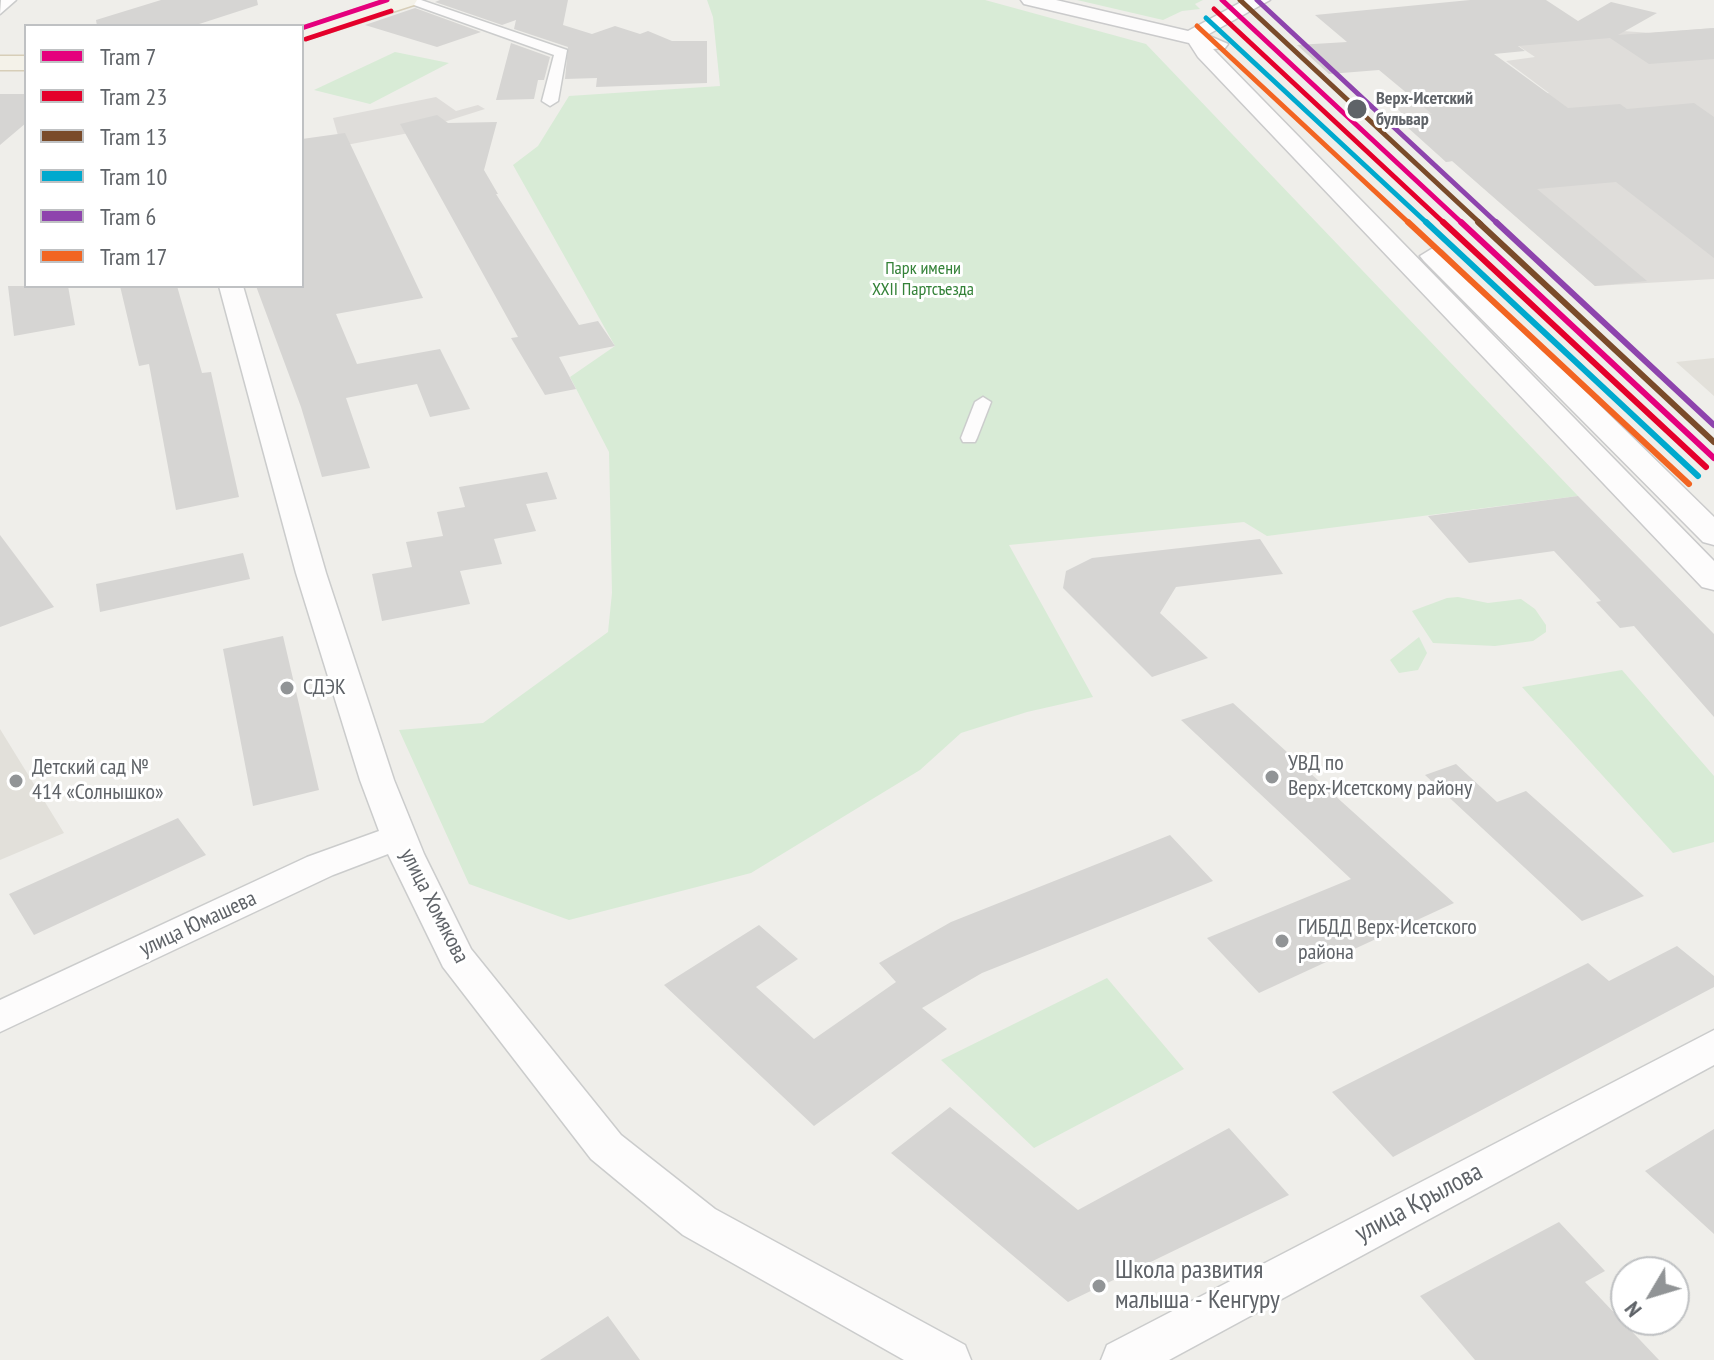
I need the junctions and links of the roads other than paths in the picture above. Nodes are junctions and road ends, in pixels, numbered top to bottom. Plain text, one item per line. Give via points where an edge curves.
1 (9, 0) edge
2 (358, 0) edge
3 (406, 0) edge
4 (1031, 0) edge
5 (1260, 0) edge
6 (0, 10) edge
7 (283, 24) edge
8 (1148, 30) junction
9 (304, 33) edge
10 (1209, 40) junction
11 (0, 63) edge
12 (24, 63) edge
13 (0, 79) edge
14 (24, 79) edge
15 (550, 101) dead end
16 (232, 288) edge
17 (983, 402) dead end
18 (969, 438) dead end
19 (1714, 535) edge
20 (1714, 580) edge
21 (398, 837) junction
22 (0, 1017) edge
23 (1714, 1046) edge
24 (948, 1360) edge
25 (1124, 1360) edge

1 - 6 street
2 - 7 main road
3 - 9 main road
3 - 15 street via 562,53
4 - 8 main road
5 - 10 main road
8 - 10 main road via 1180,31
8 - 10 main road via 1184,41
10 - 19 main road
10 - 20 main road
11 - 12 main road
13 - 14 main road
16 - 21 street, улица Хомякова via 311,573
17 - 18 street
21 - 22 street, улица Юмашева via 320,866
21 - 24 street, улица Хомякова via 456,957 606,1147 699,1222
23 - 25 street, улица Крылова

